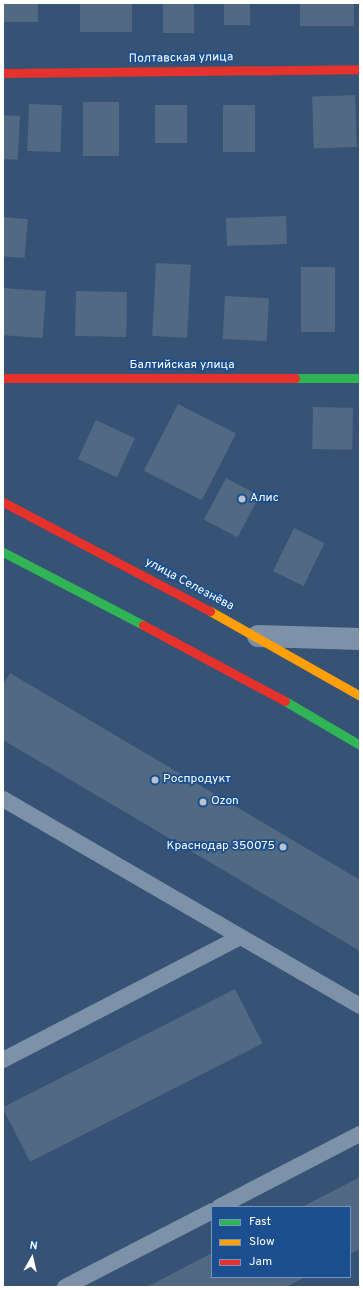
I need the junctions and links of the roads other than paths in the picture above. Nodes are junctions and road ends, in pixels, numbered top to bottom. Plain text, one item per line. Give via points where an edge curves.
1 (360, 70) edge
2 (3, 73) edge
3 (3, 378) edge
4 (360, 378) edge
5 (3, 502) edge
6 (5, 558) edge
7 (258, 636) junction
8 (360, 640) edge
9 (360, 696) edge
10 (360, 745) edge
11 (3, 799) edge
12 (240, 936) junction
13 (360, 1006) edge
14 (3, 1060) edge
15 (360, 1134) edge
16 (221, 1206) edge
17 (211, 1212) edge
18 (65, 1287) edge

1 - 2 main road, Полтавская улица
3 - 4 main road, Балтийская улица
5 - 7 main road, улица Селезнёва
6 - 10 main road via 238,674
7 - 8 street
7 - 9 main road, улица Селезнёва
11 - 12 lane
12 - 13 lane
12 - 14 lane
15 - 16 lane
17 - 18 lane

